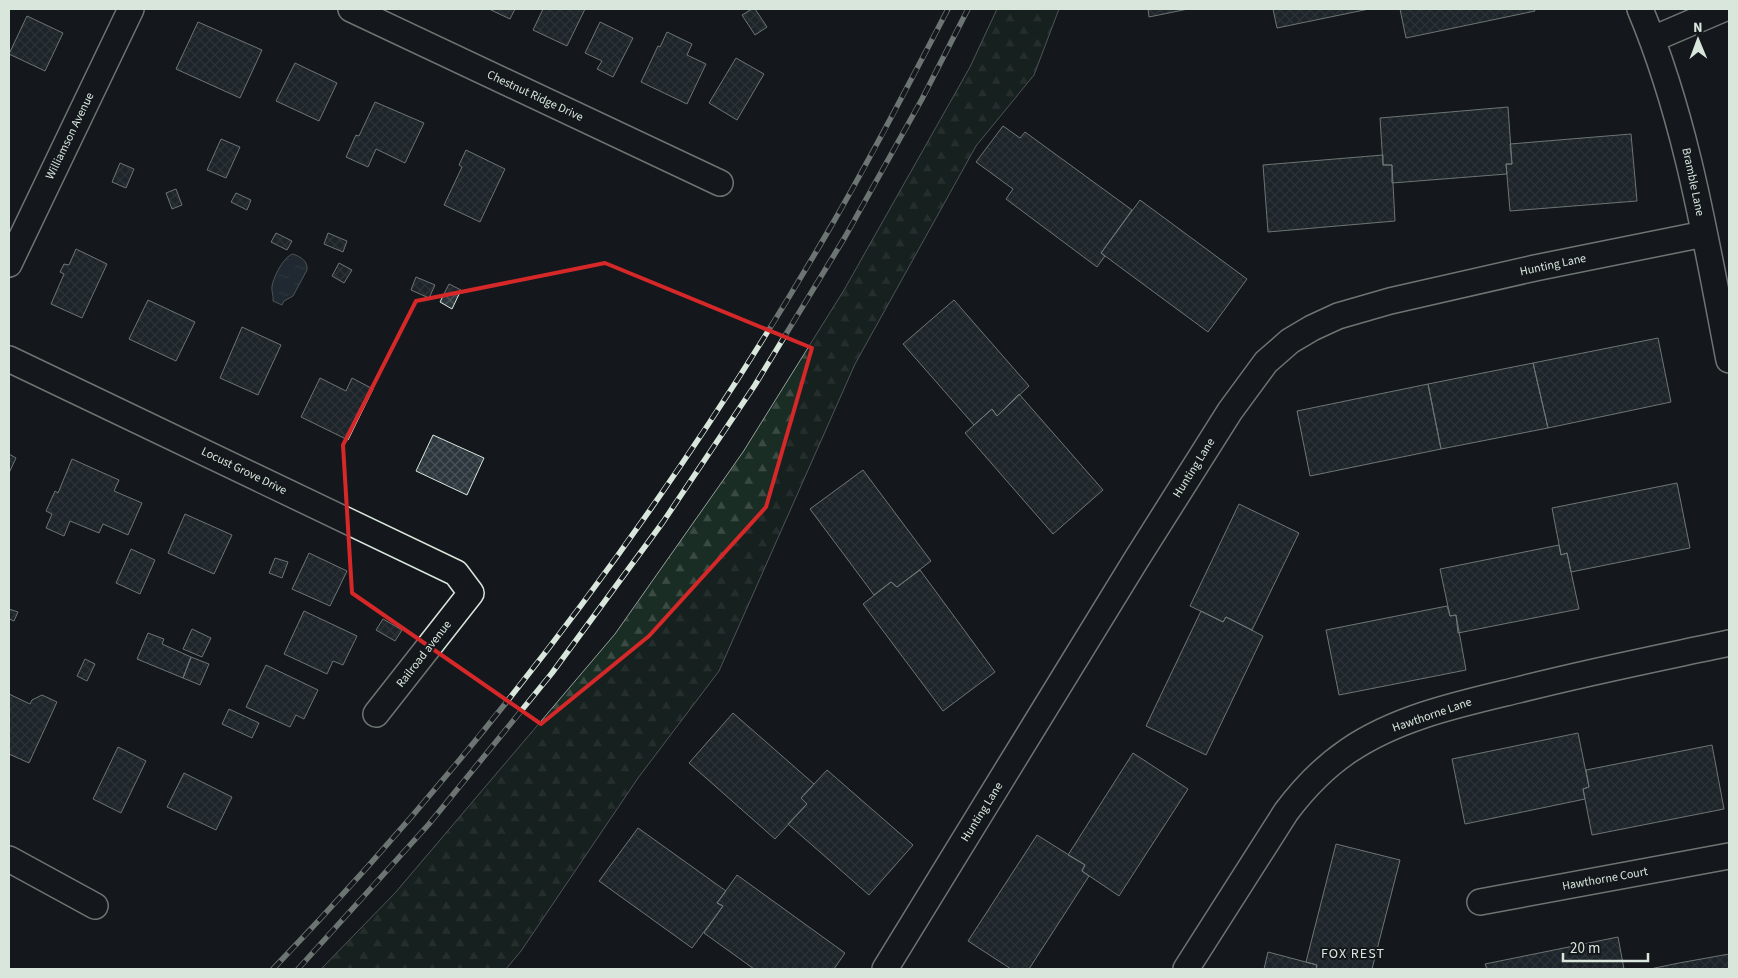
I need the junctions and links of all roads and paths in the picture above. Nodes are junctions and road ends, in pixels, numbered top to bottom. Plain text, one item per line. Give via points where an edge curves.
1 (131, 9) edge
2 (351, 9) edge
3 (1640, 9) edge
4 (1723, 9) edge
5 (1653, 39) junction
6 (720, 183) dead end
7 (1704, 234) junction
8 (9, 264) edge
9 (9, 358) edge
10 (1729, 360) edge
11 (471, 593) joint
12 (1729, 643) edge
13 (376, 714) dead end
14 (1729, 856) edge
15 (9, 859) edge
16 (1480, 902) dead end
17 (95, 906) dead end
18 (885, 969) edge
19 (1186, 969) edge

1 - 8 street, Williamson Avenue
2 - 6 street, Chestnut Ridge Drive
3 - 5 street, Bramble Lane
4 - 5 street
5 - 7 street, Bramble Lane via 1690,161
7 - 10 street, Bramble Lane
7 - 18 street, Hunting Lane via 1535,268 1338,316 1290,341 1266,362 1230,411 1136,560
9 - 11 street, Locust Grove Drive via 456,573
11 - 13 street, Railroad avenue
12 - 19 street, Hawthorne Lane via 1469,701 1413,718 1349,750 1324,768 1286,812
14 - 16 street, Hawthorne Court
15 - 17 street

